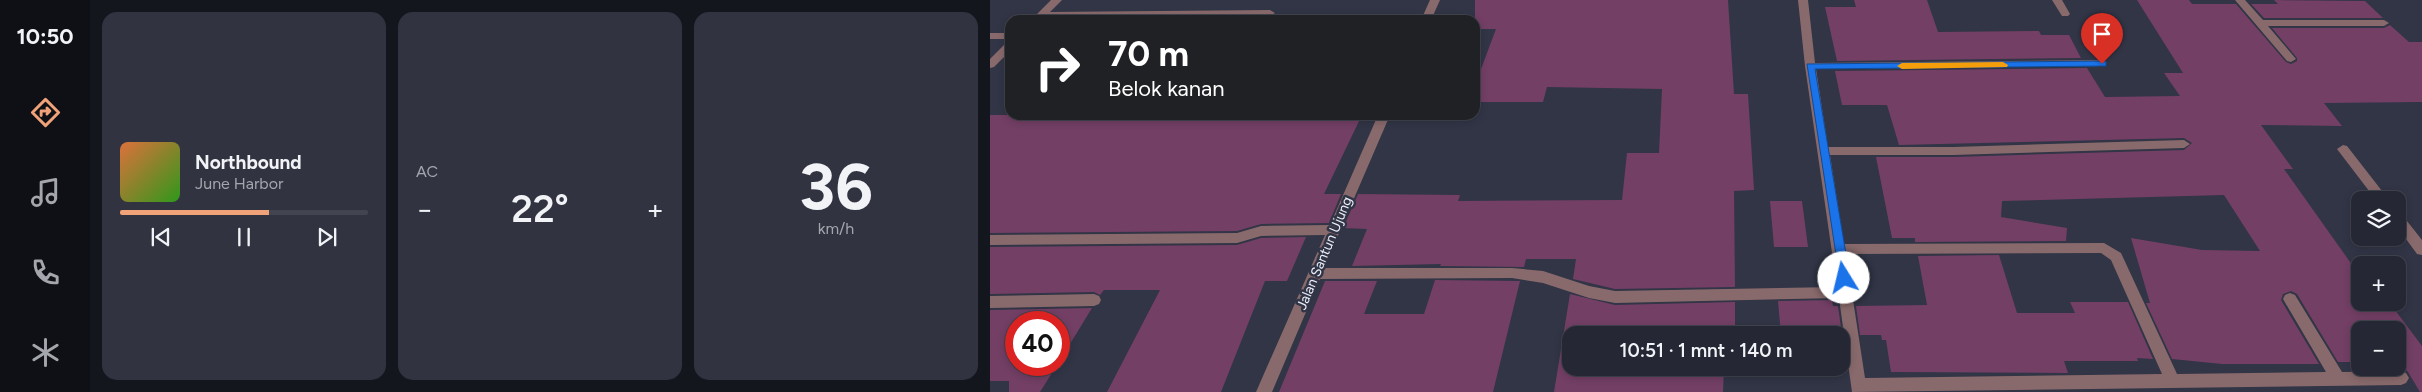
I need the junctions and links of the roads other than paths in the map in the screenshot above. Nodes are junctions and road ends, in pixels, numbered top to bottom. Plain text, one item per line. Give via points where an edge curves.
1 (1056, 0) edge
2 (1435, 0) edge
3 (1803, 0) edge
4 (2057, 0) edge
5 (2240, 0) edge
6 (1270, 13) dead end
7 (2064, 14) dead end
8 (1041, 15) edge
9 (1177, 15) edge
10 (1428, 15) edge
11 (2260, 23) junction
12 (2384, 23) dead end
13 (990, 36) edge
14 (1005, 36) edge
15 (1005, 49) edge
16 (2291, 59) dead end
17 (2102, 64) dead end
18 (990, 65) edge
19 (1810, 66) junction
20 (1382, 120) edge
21 (2184, 144) dead end
22 (2343, 149) dead end
23 (1824, 151) junction
24 (2376, 191) edge
25 (2406, 229) edge
26 (1333, 230) junction
27 (990, 240) edge
28 (1839, 249) junction
29 (2422, 250) edge
30 (1316, 274) junction
31 (1846, 292) junction
32 (2290, 299) dead end
33 (1094, 300) dead end
34 (990, 302) edge
35 (2401, 378) dead end
36 (2338, 379) junction
37 (2172, 380) junction
38 (1860, 388) edge
39 (1264, 392) edge

1 - 8 street
2 - 10 street
3 - 19 street
4 - 7 street
5 - 11 street
6 - 9 street
11 - 12 street
11 - 16 street
13 - 14 street
15 - 18 street
17 - 19 street
19 - 23 street
20 - 26 street, Jalan Santun Ujung
21 - 23 street via 1953,151
22 - 24 street
23 - 28 street
25 - 29 street
26 - 27 street via 1261,231 1237,238
26 - 30 street, Jalan Santun Ujung
28 - 31 street
28 - 37 street via 2104,248 2116,257
30 - 31 street via 1512,273 1542,277 1615,297
30 - 39 street, Jalan Santun Ujung
31 - 38 street
32 - 36 street
33 - 34 street
35 - 36 street
36 - 37 street
37 - 38 street

